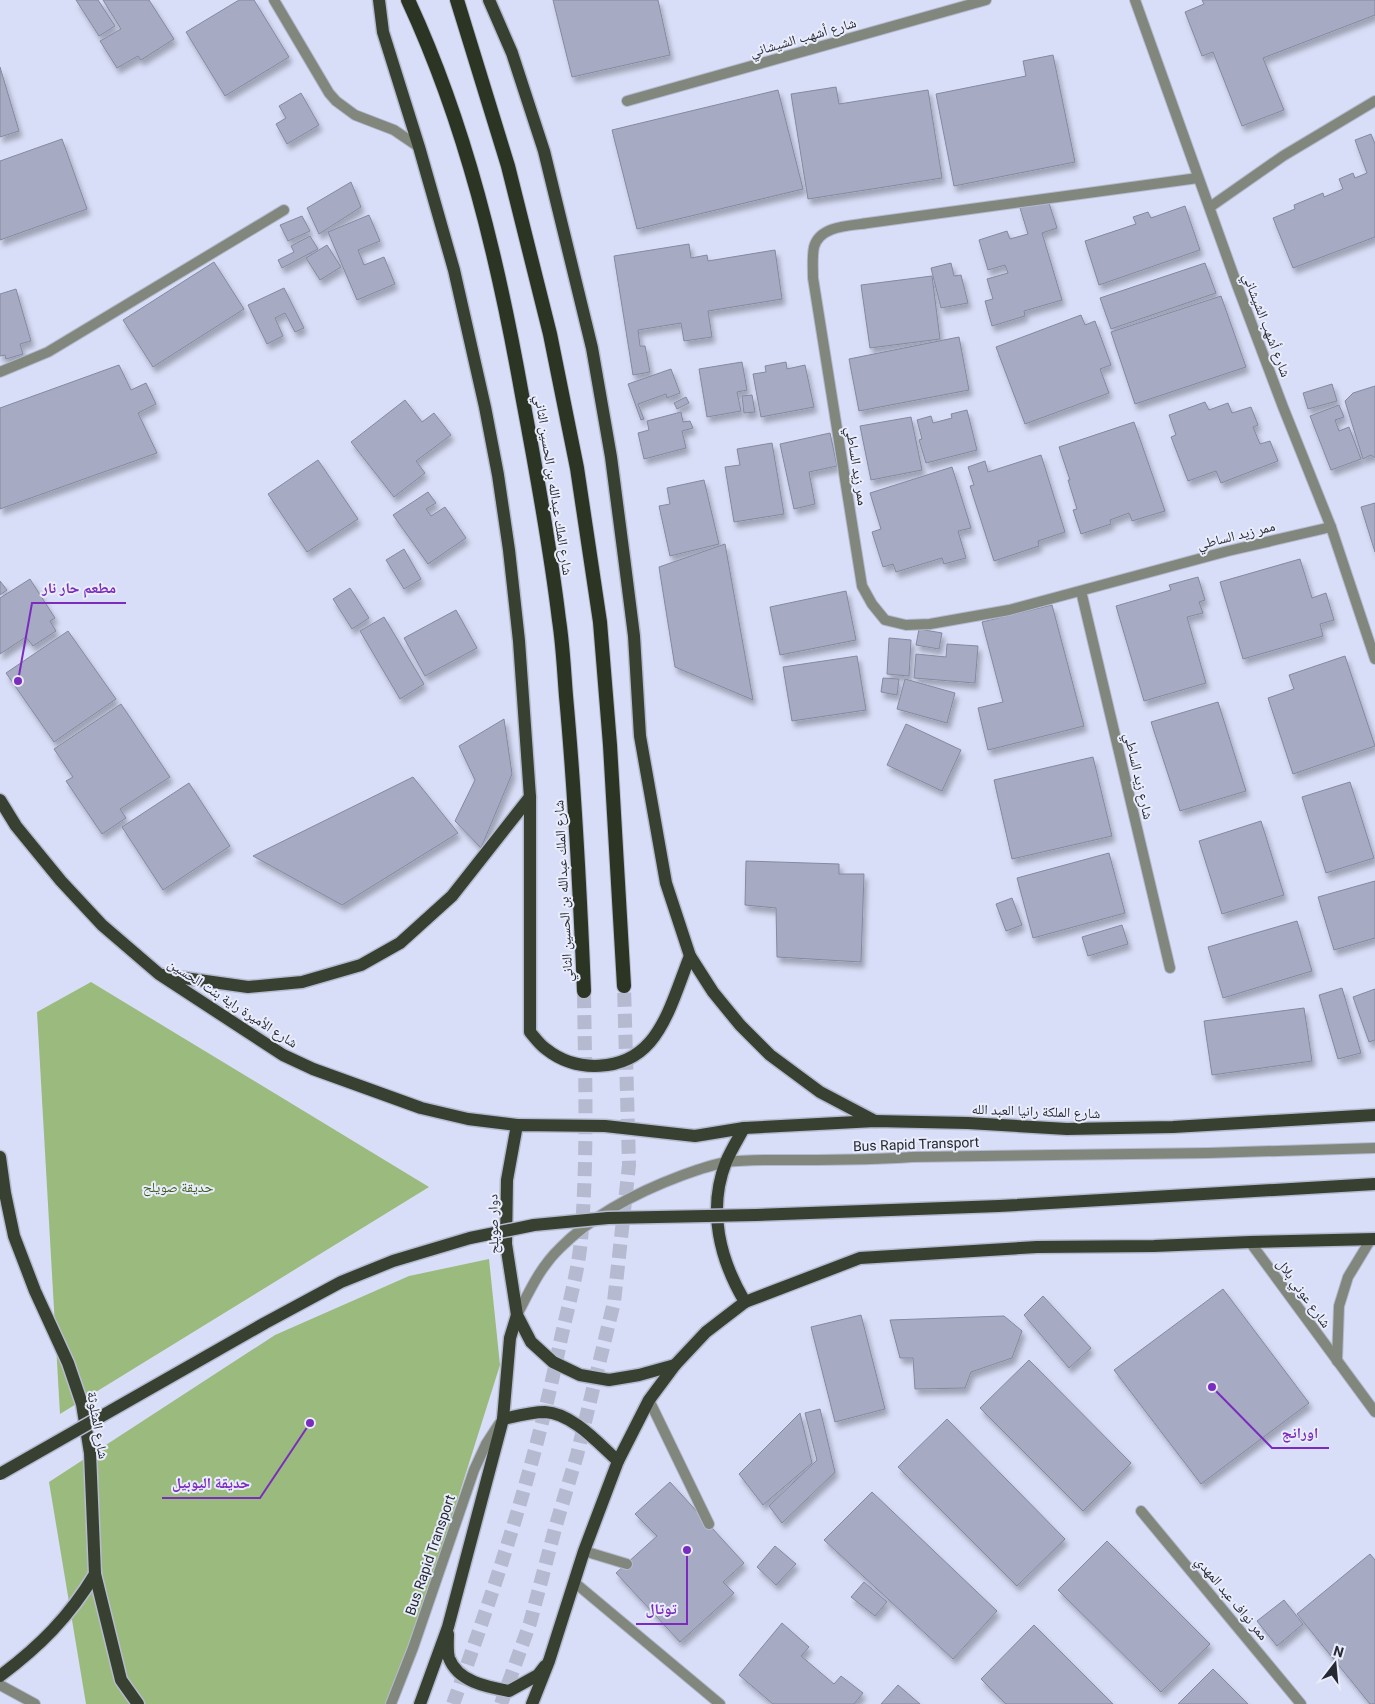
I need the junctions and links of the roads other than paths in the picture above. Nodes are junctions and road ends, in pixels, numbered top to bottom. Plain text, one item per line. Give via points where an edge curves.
1 (274, 0) edge
2 (379, 0) edge
3 (408, 0) edge
4 (456, 0) edge
5 (489, 0) edge
6 (986, 0) edge
7 (1135, 0) edge
8 (627, 100) dead end
9 (1375, 101) edge
10 (419, 148) junction
11 (1198, 178) junction
12 (1210, 207) junction
13 (284, 210) dead end
14 (0, 372) edge
15 (1331, 527) junction
16 (1081, 591) junction
17 (1375, 659) edge
18 (530, 797) junction
19 (0, 800) edge
20 (690, 956) junction
21 (1170, 968) dead end
22 (159, 974) junction
23 (624, 986) tunnel mouth
24 (584, 991) tunnel mouth
25 (1375, 1115) edge
26 (875, 1120) junction
27 (517, 1126) junction
28 (744, 1128) junction
29 (1375, 1148) edge
30 (0, 1157) edge
31 (726, 1162) junction
32 (1375, 1184) edge
33 (1373, 1239) edge
34 (1250, 1242) junction
35 (745, 1302) junction
36 (517, 1315) junction
37 (1337, 1361) junction
38 (675, 1365) junction
39 (649, 1400) junction
40 (1375, 1412) edge
41 (503, 1419) junction
42 (618, 1461) junction
43 (0, 1474) edge
44 (1141, 1511) dead end
45 (709, 1524) dead end
46 (584, 1551) junction
47 (627, 1564) dead end
48 (96, 1574) junction
49 (574, 1582) junction
50 (448, 1627) junction
51 (549, 1661) junction
52 (0, 1676) edge
53 (0, 1685) edge
54 (35, 1704) edge
55 (138, 1704) edge
56 (391, 1704) edge
57 (420, 1704) edge
58 (532, 1704) edge
59 (720, 1704) edge
60 (1301, 1704) edge

1 - 10 street via 336,101 355,115 394,130
2 - 10 main road via 383,32
3 - 24 highway, شارع الملك عبدالله بن الحسين الثاني via 437,66 474,178 510,328 538,484 561,640 570,735
4 - 23 highway, شارع الملك عبدالله بن الحسين الثاني via 508,166 550,334 577,468 600,622
5 - 20 main road via 512,53 538,134 592,348 610,448 634,636 640,736 666,883
6 - 8 street, شارع أشهب الشيشاني
7 - 11 street, شارع أشهب الشيشاني
9 - 12 street via 1283,156
10 - 18 main road via 454,270 498,475 518,632
11 - 12 street, شارع أشهب الشيشاني
11 - 16 street, ممر زيد الساطي via 835,228 822,234 814,245 813,278 862,586 872,604 885,620 906,625 930,624 1009,610
12 - 15 street, شارع أشهب الشيشاني via 1276,390
13 - 14 street via 48,352
15 - 16 street, ممر زيد الساطي
15 - 17 street, شارع أشهب الشيشاني
16 - 21 street, شارع زيد الساطي
18 - 20 main road via 530,1032 546,1049 565,1061 587,1066 610,1064 631,1057 649,1043 662,1024
18 - 22 main road via 452,896 400,943 361,965 302,982 248,987
19 - 22 main road, شارع الأميرة راية بنت الحسين via 16,826 61,882 102,924
20 - 26 main road via 740,1025 770,1055 820,1092
22 - 27 main road, شارع الأميرة راية بنت الحسين via 283,1055 313,1069 421,1108
25 - 26 main road, شارع الملكة رانيا العبد الله via 1174,1128 1068,1129
26 - 28 main road, شارع الملكة رانيا العبد الله
27 - 28 main road, شارع الملكة رانيا العبد الله via 605,1126 695,1136
27 - 36 main road, دوار صويلح via 506,1210 506,1244
28 - 31 main road
29 - 31 street, Bus Rapid Transport
30 - 48 main road, شارع المثلوثة via 14,1236 82,1404 90,1453
31 - 35 main road via 717,1210 718,1234 729,1273
31 - 36 street, Bus Rapid Transport via 657,1186 598,1216 559,1248 539,1274
32 - 43 main road, bridge via 999,1206 608,1218 534,1225 470,1238 393,1260 341,1282
33 - 34 main road
33 - 37 street, شارع عوني بلال via 1348,1277 1338,1306
34 - 35 main road via 1036,1247 860,1258
34 - 37 street, شارع عوني بلال
35 - 38 main road via 706,1332
36 - 38 main road, دوار صويلح via 531,1342 553,1362 580,1376 609,1380
36 - 41 main road via 510,1338
37 - 40 street, شارع عوني بلال
38 - 39 main road
39 - 42 main road
39 - 45 street
41 - 42 main road via 545,1412 560,1415 574,1422
41 - 50 main road
41 - 56 street, Bus Rapid Transport via 474,1470
42 - 46 main road
44 - 60 street, ممر نواف عبد المهدي
46 - 47 street
46 - 49 main road
48 - 52 main road via 56,1627 28,1655
48 - 55 main road, شارع المثلوثة via 121,1680
49 - 51 main road
49 - 59 street
50 - 51 main road via 449,1658 461,1675 484,1686 508,1692 538,1675
50 - 57 main road
51 - 58 main road
53 - 54 street

